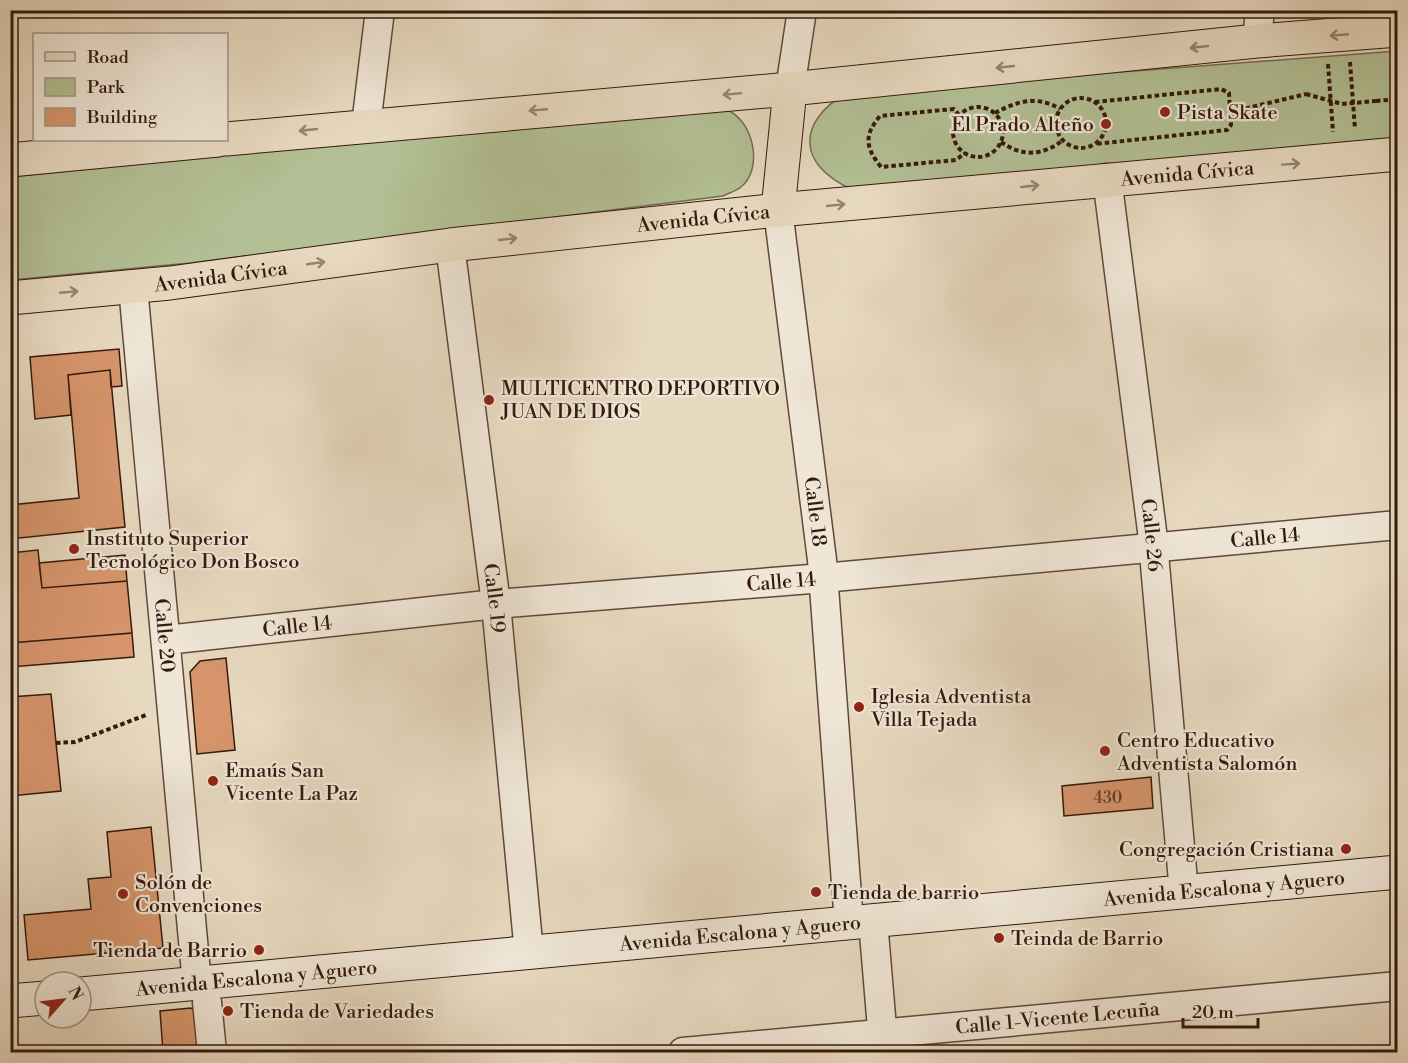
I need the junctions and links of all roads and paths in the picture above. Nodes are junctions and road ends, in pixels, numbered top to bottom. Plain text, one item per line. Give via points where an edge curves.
1 (380, 10) edge
2 (802, 10) edge
3 (1258, 26) edge
4 (1398, 30) edge
5 (1336, 35) junction
6 (790, 89) junction
7 (1396, 99) edge
8 (1095, 102) junction
9 (1060, 109) junction
10 (1231, 112) junction
11 (995, 113) junction
12 (959, 115) junction
13 (366, 125) junction
14 (228, 139) edge
15 (1063, 140) junction
16 (208, 141) edge
17 (1001, 142) junction
18 (1095, 144) junction
19 (964, 153) junction
20 (1398, 154) edge
21 (10, 160) edge
22 (1347, 160) junction
23 (1107, 178) junction
24 (778, 210) junction
25 (450, 245) junction
26 (133, 287) junction
27 (10, 298) edge
28 (1398, 525) edge
29 (1153, 549) junction
30 (823, 578) junction
31 (496, 604) junction
32 (166, 640) junction
33 (152, 712) dead end
34 (56, 743) dead end
35 (1398, 872) edge
36 (1184, 892) junction
37 (861, 922) junction
38 (529, 953) junction
39 (1398, 986) edge
40 (202, 993) junction
41 (93, 994) edge
42 (33, 999) edge
43 (10, 1001) edge
44 (883, 1043) edge
45 (212, 1053) edge
46 (683, 1053) edge

1 - 13 street
2 - 6 street
3 - 5 main road
3 -> 6 main road
4 -> 5 main road
5 - 22 path via 1328,57
5 - 22 path via 1350,55
6 -> 13 main road
6 - 24 main road
7 - 10 path, bridge via 1342,104 1306,94
8 - 9 path via 1072,99
8 - 10 path via 1221,88 1229,93
8 - 18 path via 1106,122
9 - 11 path via 1050,103 1026,100
9 - 15 path via 1056,125
10 - 18 path via 1227,130
11 - 12 path via 981,106
11 - 17 path via 1003,126
12 - 19 path via 954,139
12 - 19 path via 954,109 880,116 868,131 868,143 881,167 956,160
13 -> 14 main road
15 - 17 path via 1048,150 1030,153
15 - 18 path via 1078,148
16 - 21 main road
17 - 19 path via 989,154
20 - 22 main road, Avenida Cívica
23 -> 22 main road, Avenida Cívica
24 -> 23 main road, Avenida Cívica
23 - 29 street, Calle 26
25 -> 24 main road, Avenida Cívica
24 - 30 street, Calle 18
26 -> 25 main road, Avenida Cívica
25 - 31 street, Calle 19
27 -> 26 main road, Avenida Cívica
26 - 32 street, Calle 20
28 - 29 street, Calle 14
29 - 30 street, Calle 14
29 - 36 street, Calle 26
30 - 31 street, Calle 14
30 - 37 street, Calle 18
31 - 32 street, Calle 14
31 - 38 street, Calle 19
32 - 40 street, Calle 20
33 - 34 path via 75,742
35 - 36 street, Avenida Escalona y Aguero
36 - 37 street, Avenida Escalona y Aguero
37 - 38 street, Avenida Escalona y Aguero
37 - 44 street, Calle 18
38 - 40 street, Avenida Escalona y Aguero
39 - 44 street, Calle 1-Vicente Lecuña
40 - 41 street, Avenida Escalona y Aguero
40 - 45 street, Calle 20
42 - 43 street
44 - 46 street, Calle 1-Vicente Lecuña

